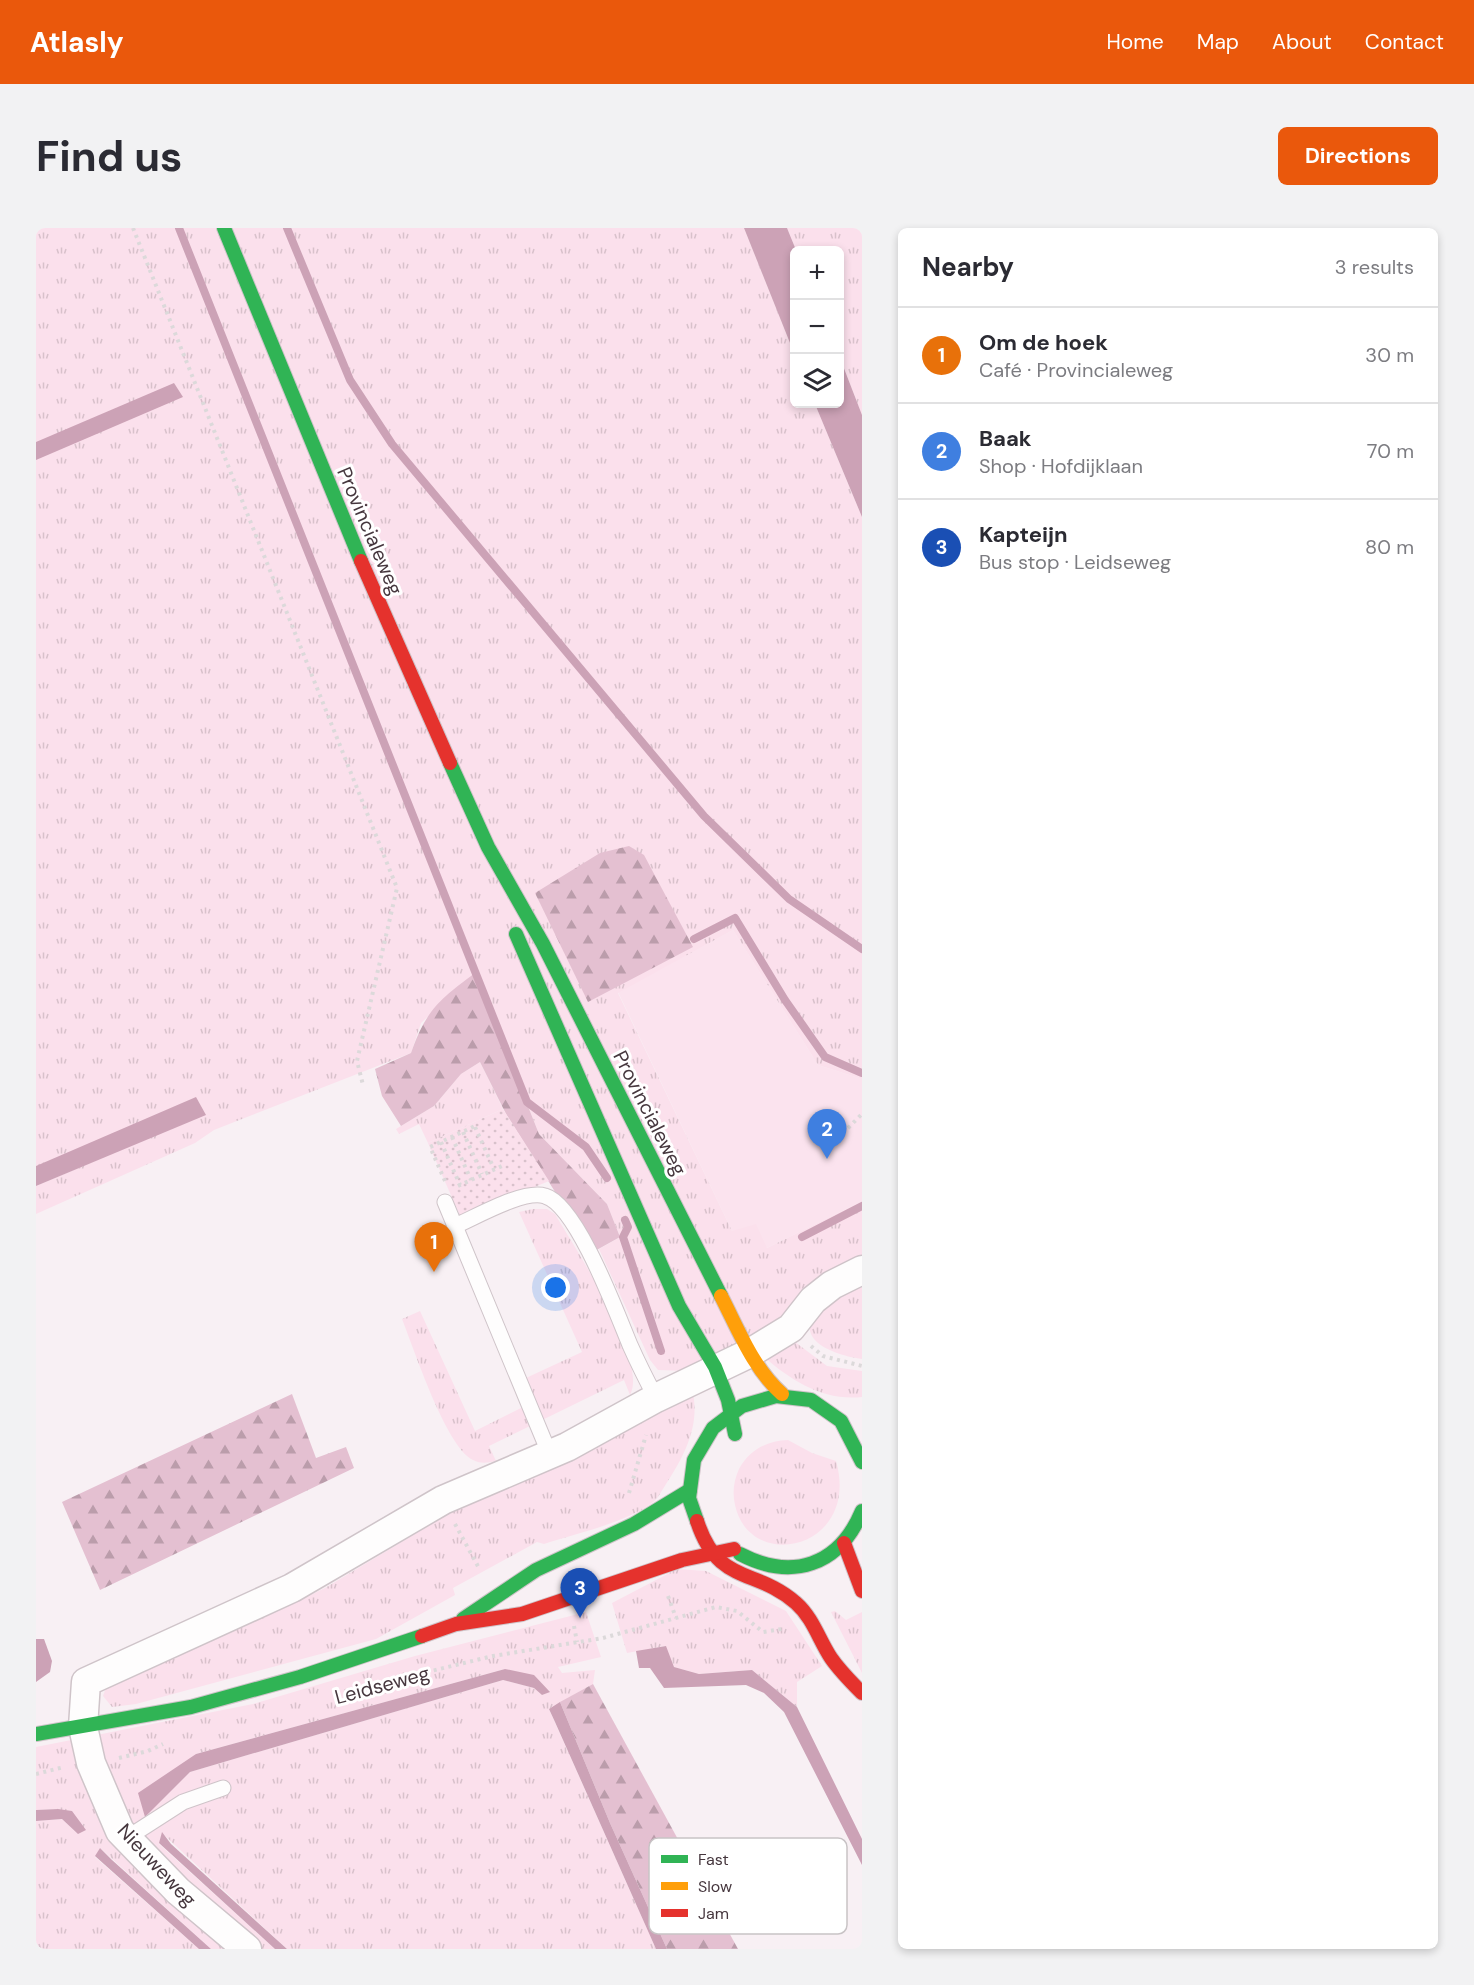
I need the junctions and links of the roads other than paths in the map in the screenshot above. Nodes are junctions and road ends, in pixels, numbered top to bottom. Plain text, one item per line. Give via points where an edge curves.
1 (224, 228) edge
2 (488, 847) junction
3 (445, 1202) dead end
4 (455, 1226) junction
5 (862, 1270) edge
6 (679, 1306) junction
7 (688, 1350) dead end
8 (750, 1353) junction
9 (703, 1378) junction
10 (782, 1394) junction
11 (656, 1398) junction
12 (732, 1411) junction
13 (855, 1413) dead end
14 (839, 1418) junction
15 (747, 1425) dead end
16 (827, 1430) dead end
17 (856, 1430) edge
18 (550, 1455) junction
19 (862, 1462) edge
20 (690, 1490) junction
21 (862, 1511) edge
22 (720, 1534) dead end
23 (844, 1543) junction
24 (734, 1549) junction
25 (713, 1554) junction
26 (791, 1568) junction
27 (802, 1582) dead end
28 (862, 1591) edge
29 (821, 1610) dead end
30 (456, 1624) junction
31 (838, 1656) junction
32 (862, 1692) edge
33 (83, 1727) junction
34 (36, 1734) edge
35 (223, 1788) dead end
36 (127, 1838) junction
37 (247, 1949) edge

1 - 2 main road, Provincialeweg via 366,573
2 - 6 main road, Provincialeweg via 523,955
2 - 8 main road, Provincialeweg via 543,944
3 - 4 lane
4 - 11 lane via 527,1195 546,1196 563,1208 603,1279 630,1347
4 - 18 lane
5 - 8 street via 832,1285 813,1300 791,1328
6 - 7 main road, Provincialeweg via 681,1332
6 - 9 main road, Provincialeweg via 694,1326
8 - 9 street
8 - 10 main road, Provincialeweg via 768,1381
9 - 11 street
9 - 12 main road, Provincialeweg
10 - 12 main road via 752,1401
10 - 14 main road via 813,1400
11 - 18 street
12 - 15 main road, Provincialeweg via 731,1437
12 - 20 main road via 714,1420 697,1451
13 - 14 main road
14 - 17 main road
16 - 17 main road
17 - 19 main road
18 - 33 street via 443,1500 292,1588 86,1682
20 - 25 main road via 697,1527
20 - 30 main road, Leidseweg via 633,1526 534,1571
21 - 23 main road
22 - 24 main road
23 - 26 main road via 820,1561
23 - 28 main road
24 - 25 main road, Leidseweg
24 - 26 main road via 760,1565
25 - 30 main road, Leidseweg via 522,1614
25 - 31 main road via 736,1575 786,1595 808,1616
26 - 27 main road
29 - 31 main road
30 - 33 main road, Leidseweg via 289,1680 191,1707
31 - 32 main road
33 - 34 main road, Leidseweg
33 - 36 street, Nieuweweg via 91,1763 120,1831
35 - 36 lane via 183,1802
36 - 37 street, Nieuweweg via 178,1891

